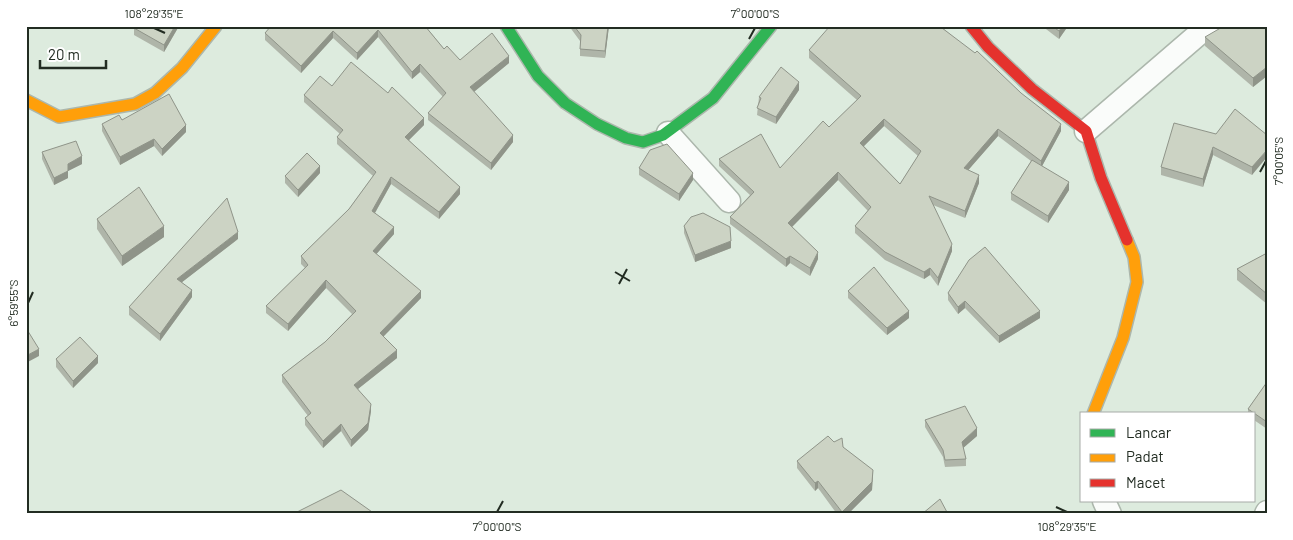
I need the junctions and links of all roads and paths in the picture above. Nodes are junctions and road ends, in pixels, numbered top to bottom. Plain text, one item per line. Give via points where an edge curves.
1 (216, 26) edge
2 (506, 26) edge
3 (771, 26) edge
4 (972, 26) edge
5 (1208, 26) edge
6 (26, 100) edge
7 (1086, 130) junction
8 (668, 133) junction
9 (729, 201) dead end
10 (1094, 412) edge
11 (1104, 502) edge
12 (1110, 514) edge

1 - 6 street via 182,68 155,94 135,104 59,117
2 - 8 street via 545,86 583,118 624,138 646,142
3 - 8 street via 715,96
4 - 7 street via 988,47 1032,89
5 - 7 street
7 - 10 street via 1101,178 1134,257 1137,282 1123,338
8 - 9 street
11 - 12 street

